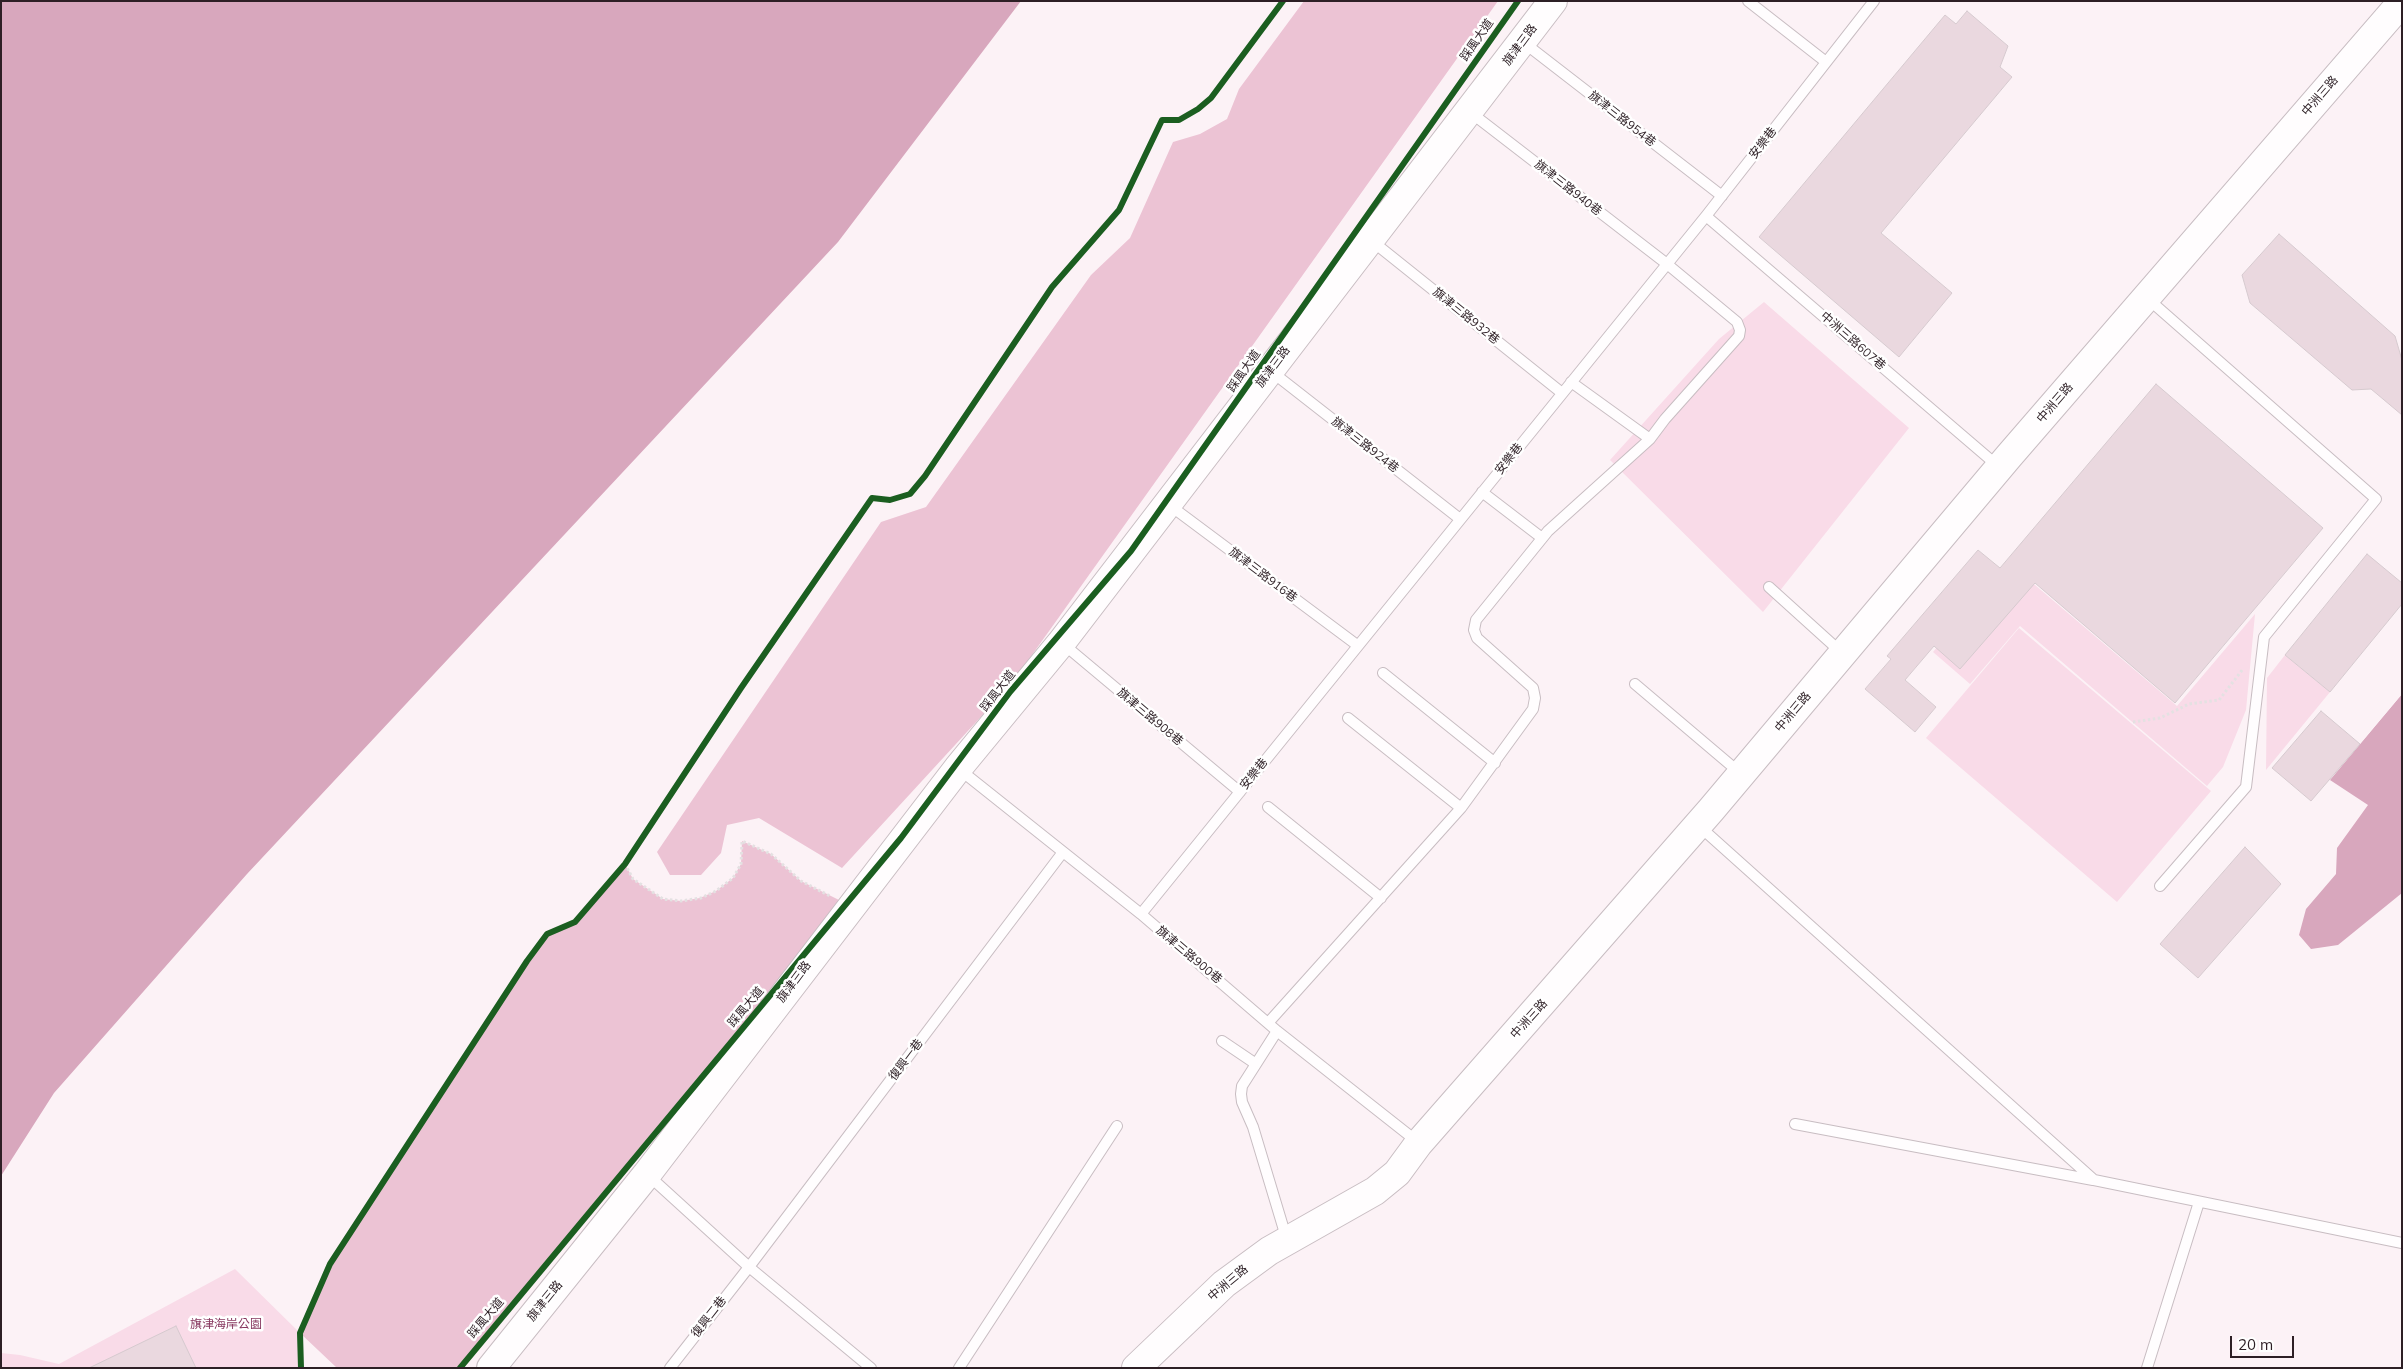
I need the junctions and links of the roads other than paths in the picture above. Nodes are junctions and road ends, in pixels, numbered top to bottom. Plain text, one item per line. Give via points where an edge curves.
1 (1553, 1) edge
2 (1748, 1) edge
3 (1874, 1) edge
4 (2402, 2) edge
5 (1522, 42) junction
6 (1826, 62) junction
7 (1469, 112) junction
8 (1722, 196) junction
9 (1706, 216) junction
10 (1370, 240) junction
11 (1667, 264) junction
12 (2146, 297) junction
13 (1270, 371) junction
14 (1571, 382) junction
15 (1562, 393) junction
16 (1650, 439) junction
17 (1999, 467) junction
18 (1482, 492) junction
19 (1168, 504) junction
20 (1460, 518) junction
21 (1542, 538) junction
22 (1769, 587) dead end
23 (1061, 642) junction
24 (1357, 645) junction
25 (1843, 653) junction
26 (1383, 673) dead end
27 (1635, 684) dead end
28 (1348, 718) dead end
29 (1495, 763) junction
30 (958, 768) junction
31 (1741, 773) junction
32 (1240, 792) junction
33 (1268, 808) dead end
34 (1461, 808) junction
35 (1698, 825) junction
36 (1063, 852) junction
37 (2160, 886) dead end
38 (1381, 898) junction
39 (1140, 914) junction
40 (1268, 1023) junction
41 (1277, 1031) junction
42 (1222, 1041) dead end
43 (1256, 1064) junction
44 (1794, 1124) dead end
45 (1117, 1126) dead end
46 (1419, 1143) junction
47 (647, 1174) junction
48 (2094, 1180) junction
49 (2199, 1202) junction
50 (1287, 1240) junction
51 (2402, 1243) edge
52 (749, 1267) junction
53 (491, 1368) edge
54 (670, 1368) edge
55 (870, 1368) edge
56 (959, 1368) edge
57 (1136, 1368) edge
58 (2147, 1368) edge

1 - 5 street, 旗津三路
2 - 6 lane
3 - 6 lane, 安樂巷
4 - 12 street, 中洲三路
5 - 7 street, 旗津三路
5 - 8 lane, 旗津三路954巷
6 - 8 lane, 安樂巷
7 - 10 street, 旗津三路
7 - 11 lane, 旗津三路940巷
8 - 9 lane, 安樂巷
9 - 11 lane, 安樂巷
9 - 17 lane, 中洲三路607巷
10 - 13 street, 旗津三路
10 - 15 lane, 旗津三路932巷
11 - 14 lane, 安樂巷
11 - 16 lane, 旗津三路940巷 via 1737,322 1740,330 1739,336
12 - 17 street, 中洲三路
12 - 37 lane via 2376,499 2264,637 2246,787
13 - 19 street, 旗津三路
13 - 20 lane, 旗津三路924巷
14 - 15 lane, 安樂巷
14 - 16 lane
15 - 18 lane, 安樂巷
16 - 21 lane
17 - 25 street, 中洲三路
18 - 20 lane, 安樂巷
18 - 21 lane
19 - 23 street, 旗津三路
19 - 24 lane, 旗津三路916巷
20 - 24 lane, 安樂巷
21 - 29 lane via 1476,620 1476,638 1533,688 1535,698 1533,709
22 - 25 lane
23 - 30 street, 旗津三路
23 - 32 lane, 旗津三路908巷
24 - 32 lane, 安樂巷
25 - 31 street, 中洲三路
26 - 29 lane
27 - 31 lane
28 - 34 lane
29 - 34 lane
30 - 36 lane, 旗津三路900巷
30 - 47 street, 旗津三路
31 - 35 street, 中洲三路
32 - 39 lane, 安樂巷
33 - 38 lane
34 - 38 lane
35 - 46 street, 中洲三路
35 - 48 lane
36 - 39 lane, 旗津三路900巷
36 - 52 lane, 復興一巷
38 - 40 lane
39 - 40 lane, 旗津三路900巷
40 - 41 lane, 旗津三路900巷
41 - 43 lane
41 - 46 lane, 旗津三路900巷
42 - 43 lane
43 - 50 lane via 1242,1086 1242,1102 1253,1127
44 - 48 lane
45 - 56 lane
46 - 50 street, 中洲三路 via 1397,1173 1375,1191
47 - 52 lane
47 - 53 street, 旗津三路
48 - 49 lane
49 - 51 lane
49 - 58 lane
50 - 57 street, 中洲三路 via 1224,1284
52 - 54 lane, 復興二巷
52 - 55 lane

